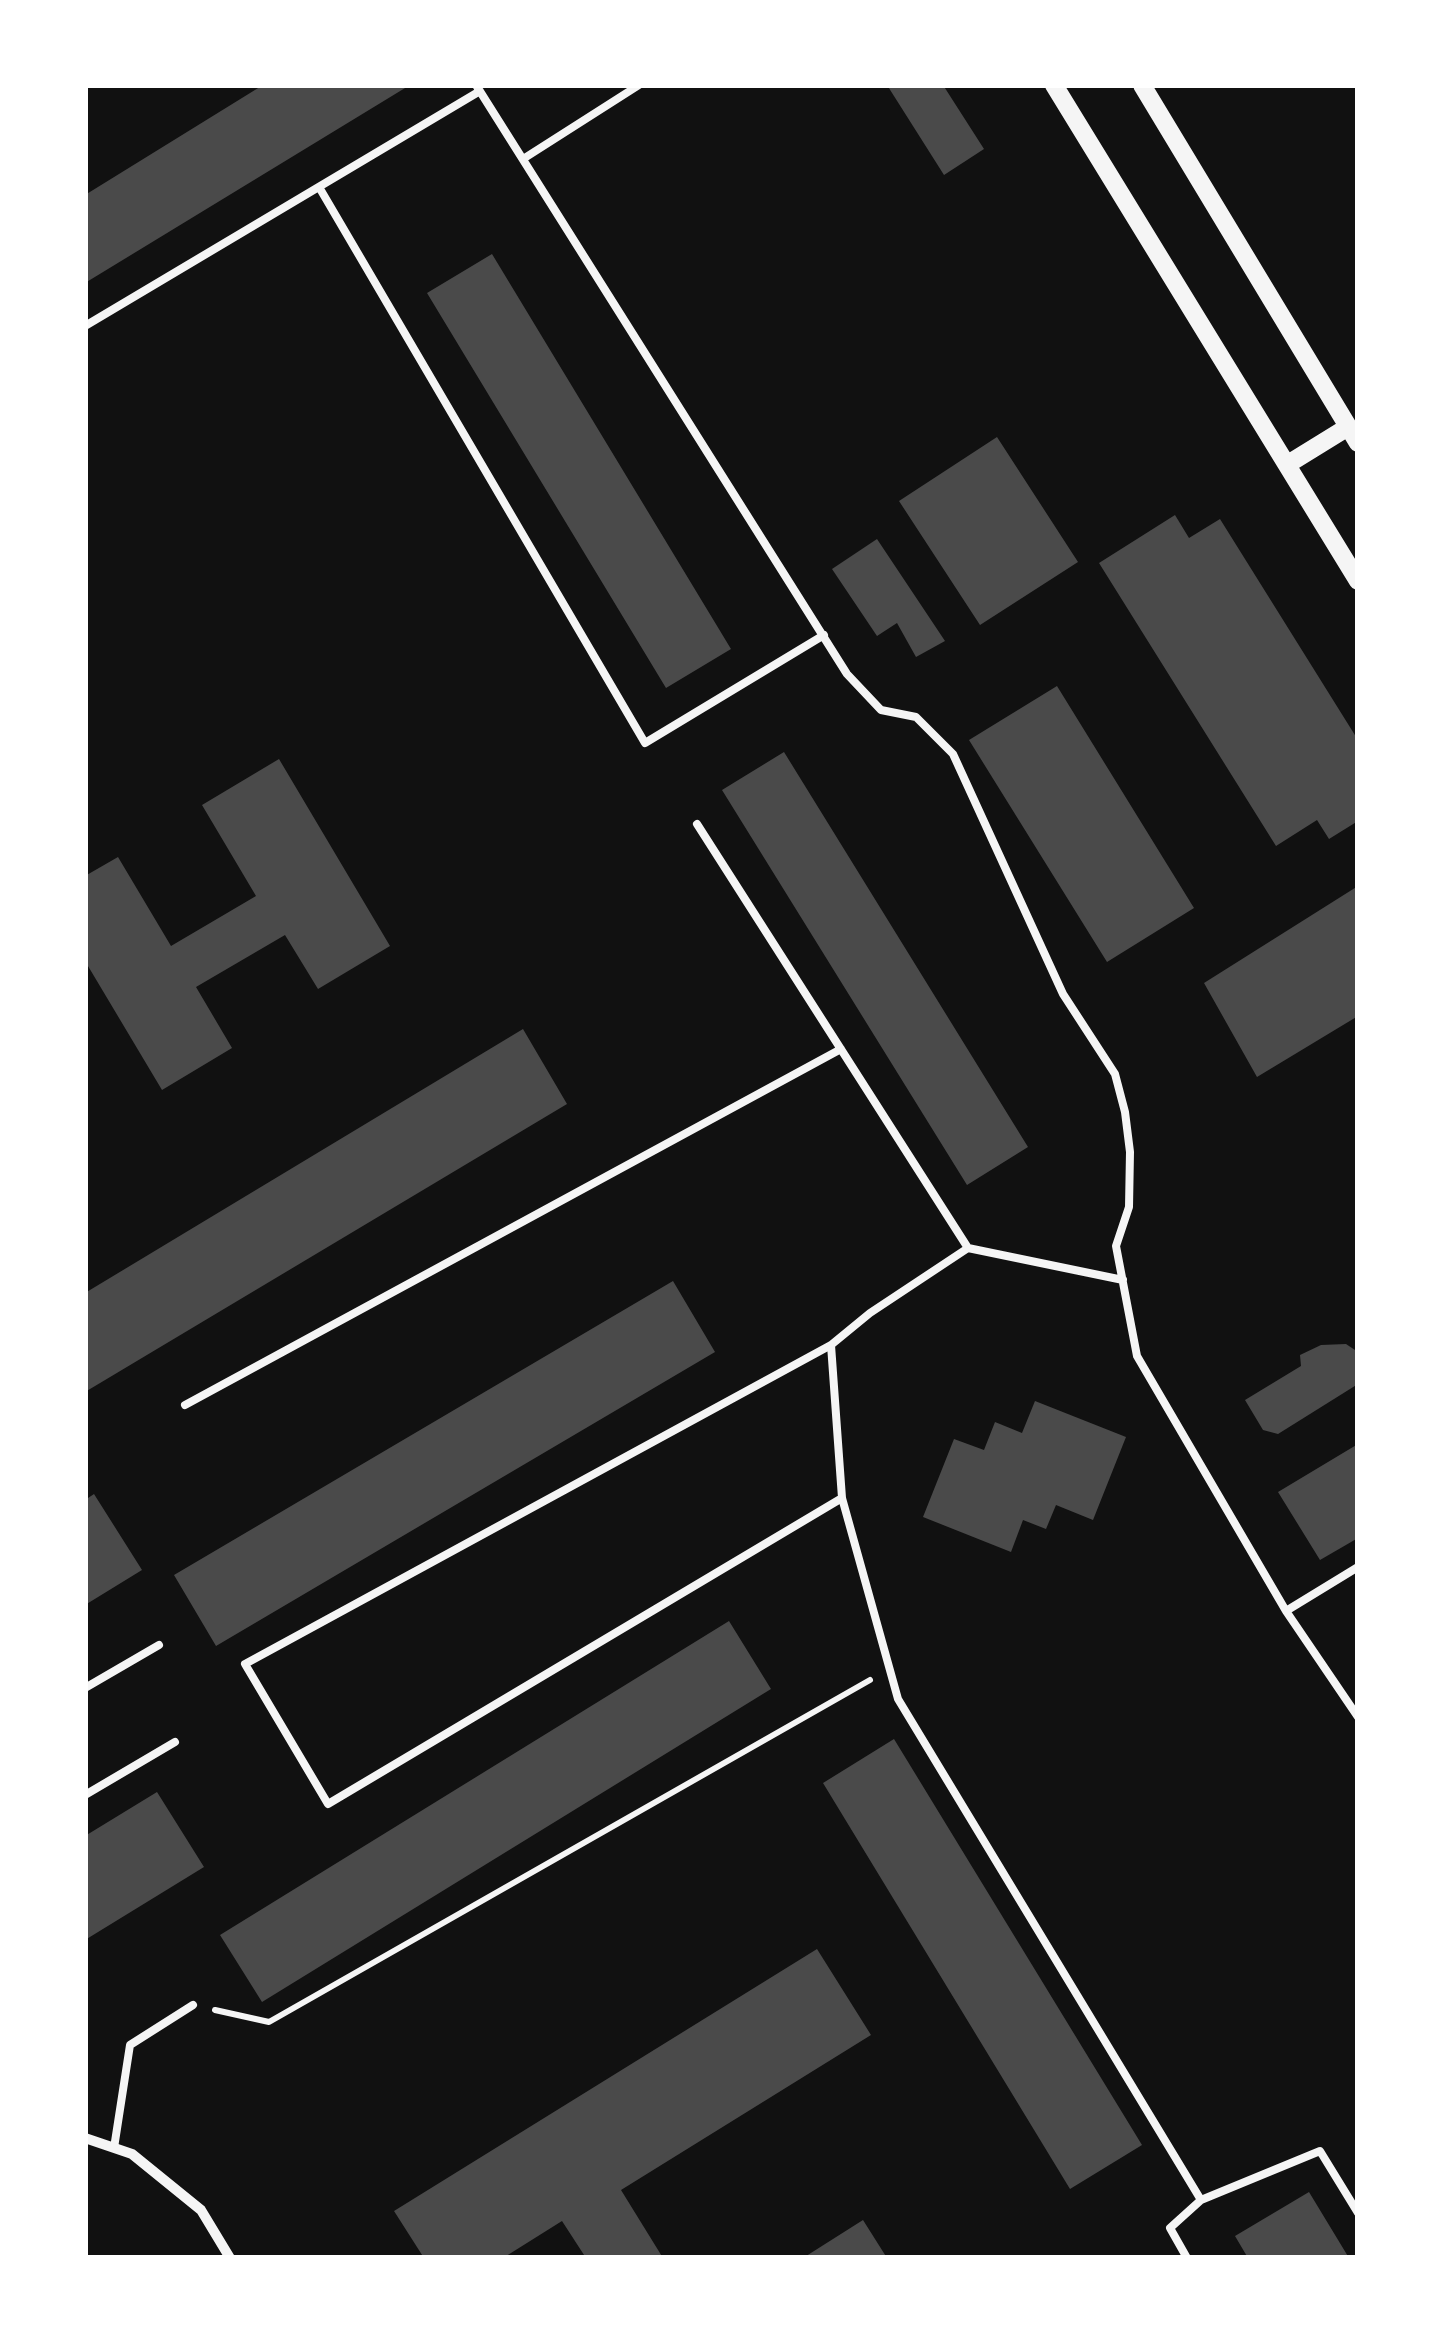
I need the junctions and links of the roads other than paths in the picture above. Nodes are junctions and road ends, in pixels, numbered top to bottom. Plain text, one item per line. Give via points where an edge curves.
1 (639, 85) edge
2 (1054, 85) edge
3 (1142, 85) edge
4 (478, 88) edge
5 (523, 159) junction
6 (319, 187) junction
7 (85, 326) edge
8 (1353, 435) edge
9 (1288, 464) junction
10 (1358, 581) edge
11 (824, 635) junction
12 (697, 824) dead end
13 (841, 1049) junction
14 (968, 1248) junction
15 (1123, 1280) junction
16 (832, 1345) junction
17 (185, 1404) dead end
18 (842, 1498) junction
19 (1358, 1567) edge
20 (1286, 1610) junction
21 (159, 1646) dead end
22 (85, 1688) edge
23 (1358, 1717) edge
24 (175, 1742) dead end
25 (85, 1795) edge
26 (192, 2005) road end
27 (85, 2138) edge
28 (114, 2148) junction
29 (1201, 2200) junction
30 (1358, 2213) edge
31 (230, 2258) edge
32 (1187, 2258) edge

1 - 5 lane
2 - 9 street
3 - 8 street
4 - 5 lane
4 - 6 lane
5 - 11 lane
6 - 7 lane
6 - 11 lane via 645,742
8 - 9 street
9 - 10 street
11 - 15 lane via 881,710 916,717 954,754 1063,994 1115,1074 1130,1152 1129,1207 1116,1246
12 - 13 lane
13 - 14 lane
13 - 17 lane
14 - 15 lane
14 - 16 lane
15 - 20 lane via 1138,1356
16 - 18 lane
16 - 18 lane via 245,1664 328,1804
18 - 29 lane via 898,1699
19 - 20 lane
20 - 23 lane
21 - 22 lane
24 - 25 lane
26 - 28 lane via 130,2045
27 - 28 street
28 - 31 street via 132,2154 201,2210
29 - 30 lane via 1320,2151
29 - 32 lane via 1170,2228

